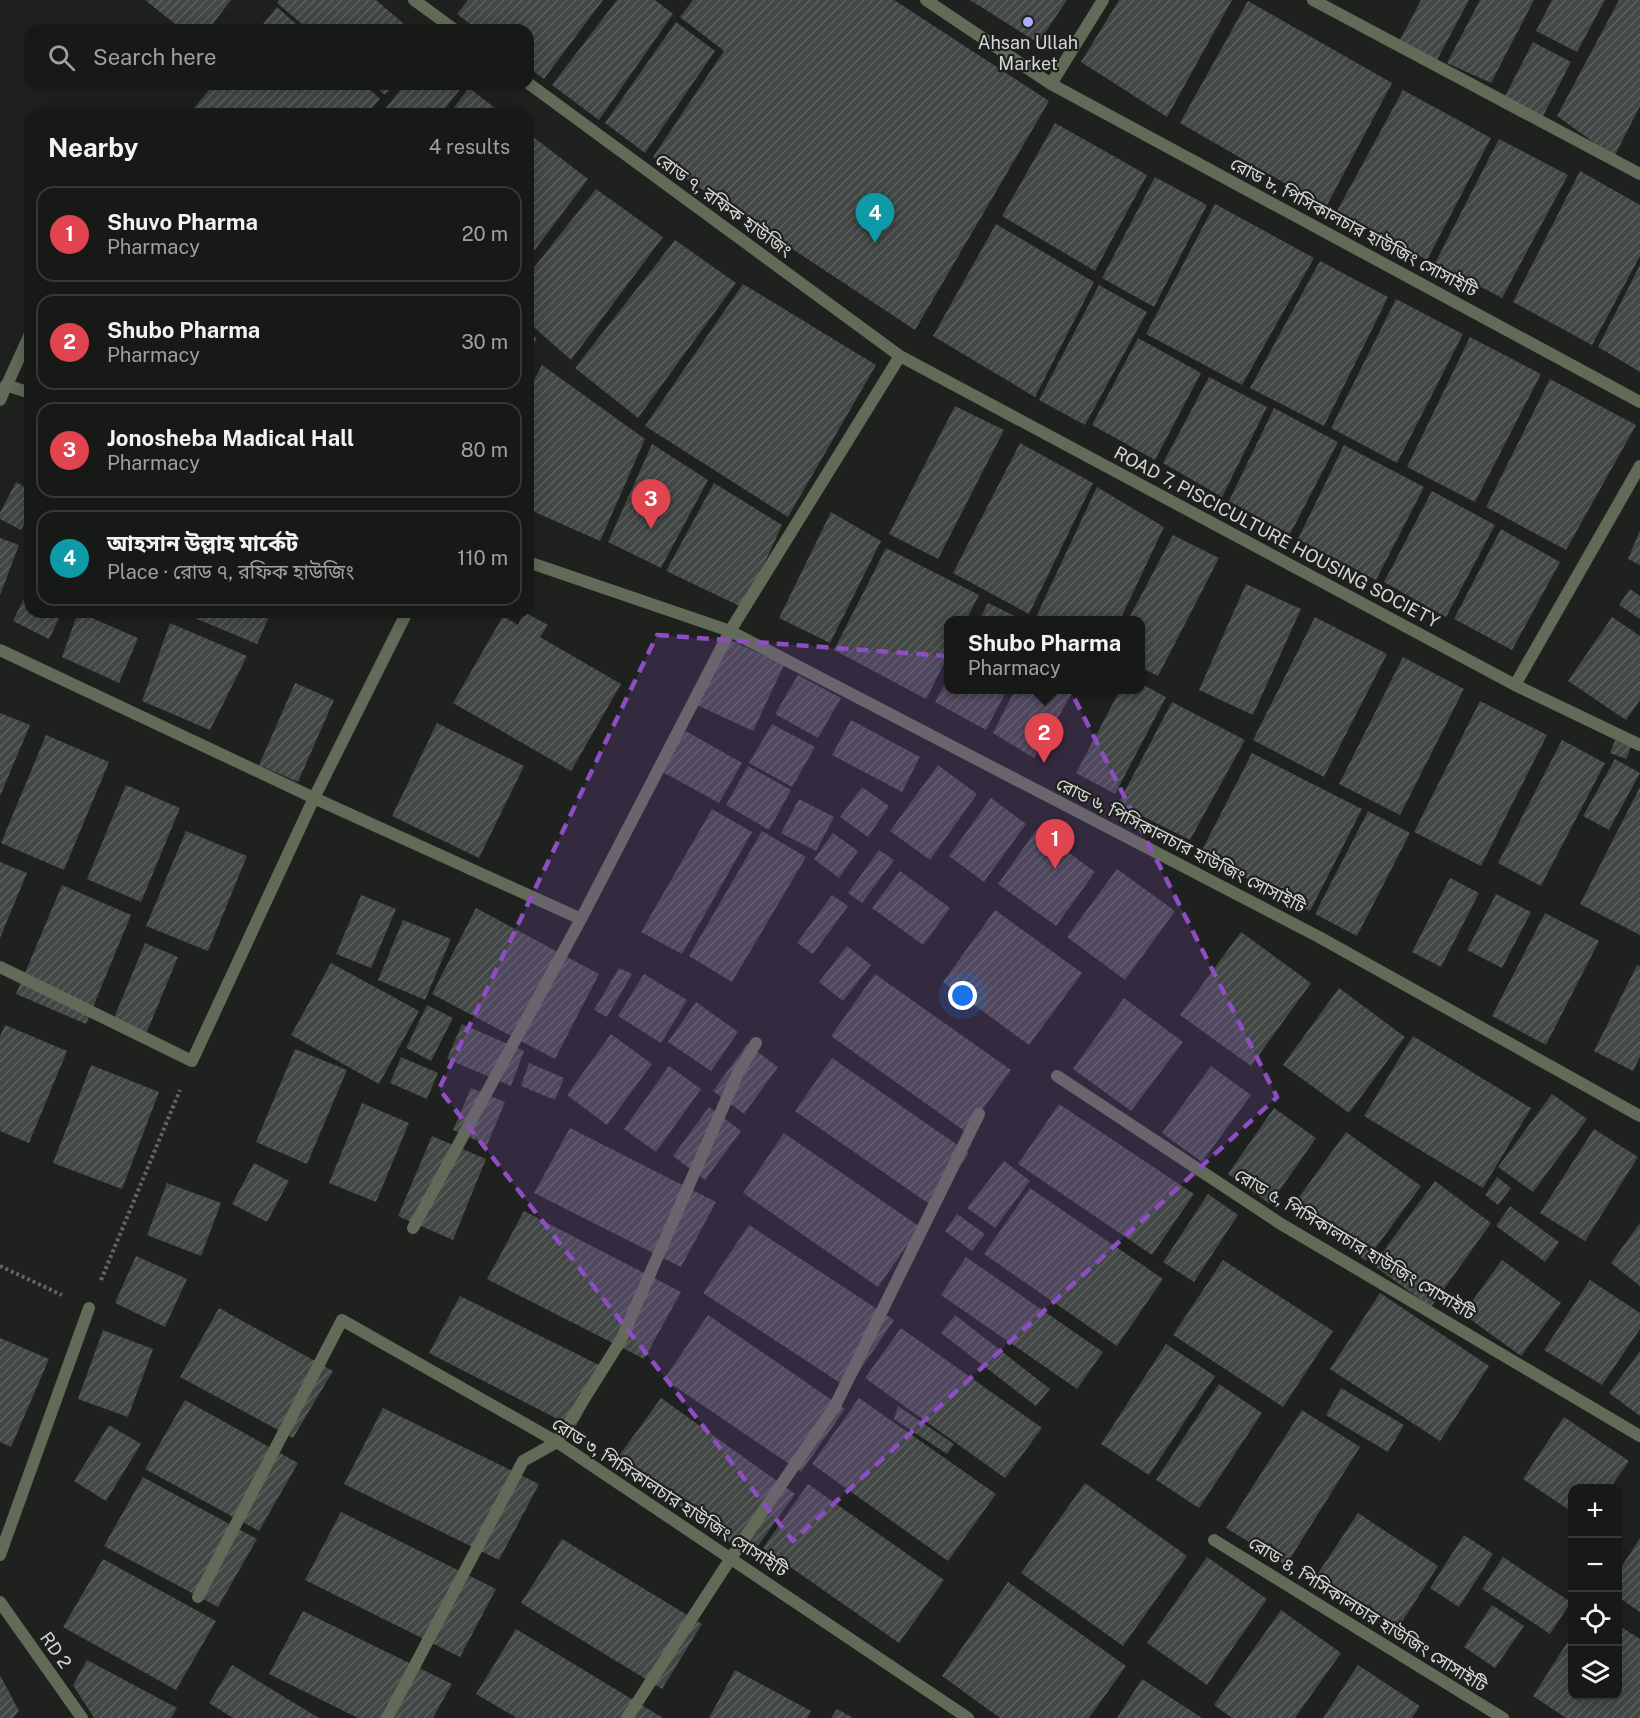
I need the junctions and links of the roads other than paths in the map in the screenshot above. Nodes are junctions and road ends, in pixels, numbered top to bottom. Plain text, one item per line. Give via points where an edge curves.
1 (414, 0) edge
2 (926, 0) edge
3 (1103, 0) edge
4 (1313, 0) edge
5 (447, 24) edge
6 (1051, 84) junction
7 (534, 87) edge
8 (1640, 174) edge
9 (24, 347) edge
10 (900, 356) junction
11 (6, 385) junction
12 (24, 391) edge
13 (0, 400) edge
14 (1640, 402) edge
15 (1640, 466) edge
16 (534, 564) edge
17 (404, 618) edge
18 (729, 631) junction
19 (0, 650) edge
20 (1515, 685) junction
21 (1640, 745) edge
22 (314, 798) junction
23 (580, 919) junction
24 (0, 968) edge
25 (756, 1043) dead end
26 (1057, 1076) dead end
27 (979, 1114) dead end
28 (1640, 1116) edge
29 (413, 1228) dead end
30 (89, 1308) road end
31 (1640, 1436) edge
32 (557, 1442) junction
33 (1214, 1540) dead end
34 (0, 1556) edge
35 (731, 1558) junction
36 (198, 1598) dead end
37 (0, 1602) edge
38 (82, 1718) edge
39 (387, 1718) edge
40 (627, 1718) edge
41 (968, 1718) edge
42 (1503, 1718) edge

1 - 5 street
2 - 6 street, রোড ৮, পিসিকালচার হাউজিং সোসাইটি
3 - 6 street
4 - 8 street
6 - 14 street, রোড ৮, পিসিকালচার হাউজিং সোসাইটি
7 - 10 street, রোড ৭, রফিক হাউজিং
9 - 11 street
10 - 18 street
10 - 20 street, ROAD 7, PISCICULTURE HOUSING SOCIETY
11 - 12 street
11 - 13 street
15 - 20 street
16 - 18 street, রোড ৬, পিসিকালচার হাউজিং সোসাইটি
17 - 22 street
18 - 23 street
18 - 28 street, রোড ৬, পিসিকালচার হাউজিং সোসাইটি via 1318,937
19 - 22 street
20 - 21 street, ROAD 7, PISCICULTURE HOUSING SOCIETY
22 - 23 street
22 - 24 street via 192,1060
23 - 29 street
25 - 32 street via 738,1073 621,1340
26 - 31 street, রোড ৫, পিসিকালচার হাউজিং সোসাইটি via 1281,1224
27 - 35 street via 835,1406
30 - 34 street
32 - 35 street, রোড ৩, পিসিকালচার হাউজিং সোসাইটি
32 - 36 street, রোড ৩, পিসিকালচার হাউজিং সোসাইটি via 342,1320
32 - 39 street via 523,1461
33 - 42 street, রোড ৪, পিসিকালচার হাউজিং সোসাইটি
35 - 40 street
35 - 41 street, রোড ৩, পিসিকালচার হাউজিং সোসাইটি
37 - 38 street, RD 2

